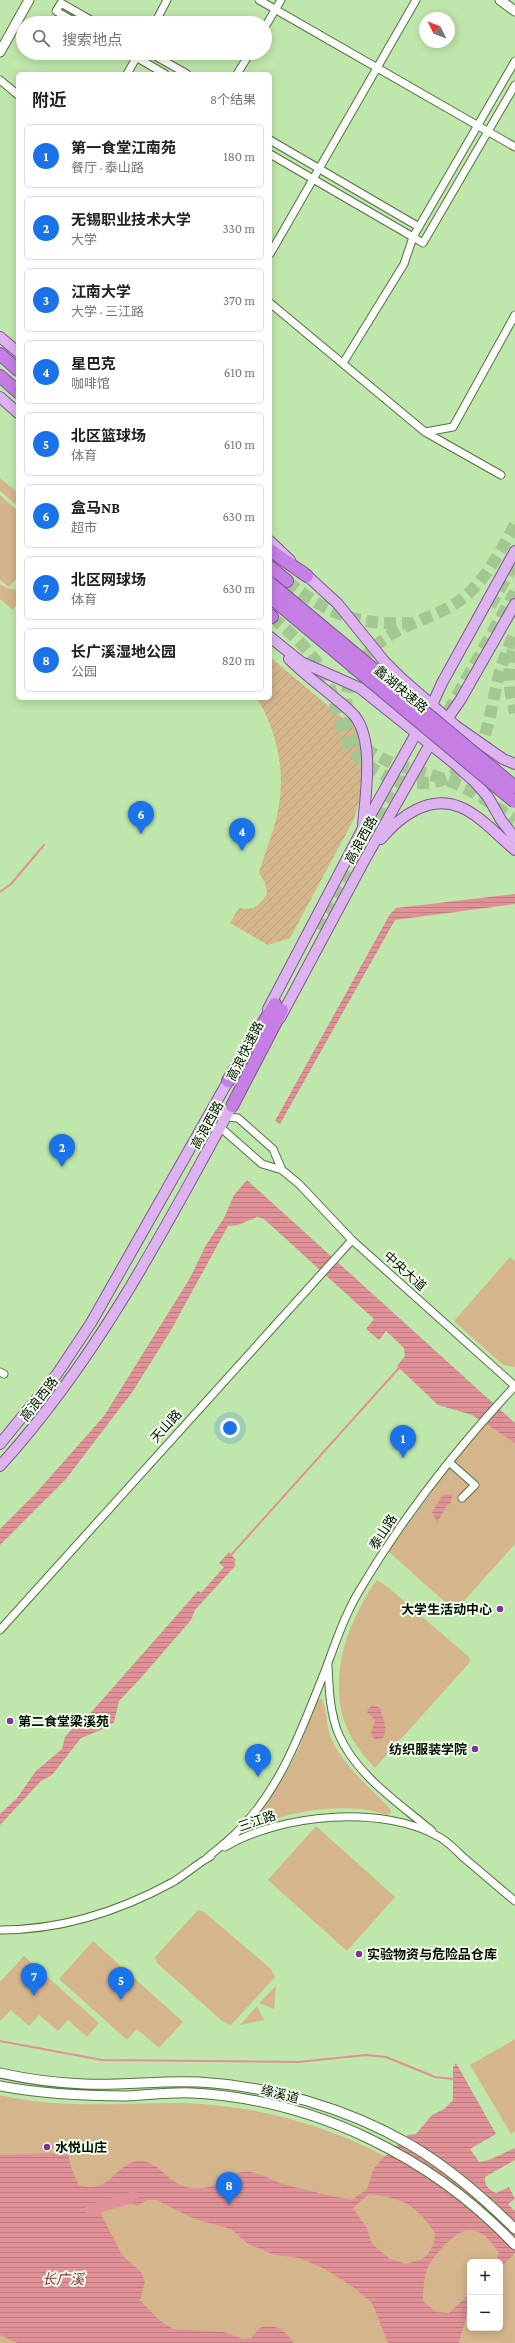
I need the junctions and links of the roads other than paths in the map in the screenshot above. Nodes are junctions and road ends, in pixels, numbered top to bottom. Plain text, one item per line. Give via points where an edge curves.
1 (26, 0) edge
2 (29, 0) edge
3 (167, 0) edge
4 (259, 0) edge
5 (281, 0) edge
6 (416, 0) edge
7 (500, 0) edge
8 (510, 0) edge
9 (515, 3) edge
10 (276, 10) junction
11 (515, 11) edge
12 (17, 16) edge
13 (20, 16) edge
14 (65, 16) edge
15 (84, 16) edge
16 (159, 16) edge
17 (272, 16) edge
18 (16, 18) edge
19 (16, 23) edge
20 (0, 46) edge
21 (0, 52) edge
22 (135, 60) edge
23 (145, 60) edge
24 (162, 60) edge
25 (246, 60) edge
26 (515, 61) edge
27 (376, 67) junction
28 (128, 72) edge
29 (162, 72) edge
30 (183, 72) edge
31 (238, 72) edge
32 (0, 80) edge
33 (515, 85) edge
34 (16, 93) edge
35 (478, 126) junction
36 (489, 132) junction
37 (272, 141) edge
38 (515, 147) edge
39 (272, 155) edge
40 (319, 168) junction
41 (313, 179) junction
42 (419, 227) junction
43 (413, 237) junction
44 (272, 251) edge
45 (272, 305) edge
46 (515, 316) edge
47 (0, 337) edge
48 (16, 350) edge
49 (0, 354) edge
50 (343, 363) junction
51 (16, 367) edge
52 (0, 376) edge
53 (16, 390) edge
54 (0, 397) edge
55 (16, 411) edge
56 (425, 432) junction
57 (501, 474) dead end
58 (272, 543) edge
59 (272, 551) edge
60 (515, 551) edge
61 (272, 569) edge
62 (307, 576) junction
63 (287, 581) tunnel mouth
64 (272, 585) edge
65 (272, 599) edge
66 (515, 604) edge
67 (272, 640) edge
68 (272, 640) edge
69 (432, 705) junction
70 (447, 718) junction
71 (416, 733) junction
72 (430, 744) junction
73 (515, 764) edge
74 (515, 788) edge
75 (515, 802) edge
76 (362, 830) junction
77 (515, 838) edge
78 (515, 850) edge
79 (363, 863) junction
80 (228, 1081) junction
81 (232, 1106) junction
82 (212, 1108) junction
83 (226, 1117) junction
84 (220, 1127) junction
85 (201, 1128) junction
86 (282, 1170) junction
87 (352, 1240) junction
88 (515, 1386) edge
89 (0, 1444) edge
90 (449, 1462) junction
91 (0, 1466) edge
92 (462, 1498) dead end
93 (0, 1630) edge
94 (328, 1662) junction
95 (442, 1838) junction
96 (207, 1858) junction
97 (515, 1901) edge
98 (0, 1930) edge
99 (0, 2073) edge
100 (0, 2086) edge
101 (515, 2229) edge
102 (515, 2245) edge

1 - 12 main road
2 - 13 main road
3 - 16 street
4 - 10 street
5 - 10 street
6 - 27 street
7 - 11 main road
8 - 9 main road
10 - 17 street
10 - 27 street
14 - 15 street via 56,11 61,3
18 - 20 main road
19 - 21 main road
22 - 28 street
23 - 29 street
24 - 30 street
25 - 31 street
26 - 35 street
27 - 35 street
27 - 40 street
32 - 34 street
33 - 36 street
35 - 36 street
35 - 42 street
36 - 38 street
36 - 43 street via 423,242
37 - 40 street
39 - 41 street
40 - 41 street
40 - 42 street
41 - 43 street
41 - 44 street
42 - 43 street
43 - 50 street via 404,264
45 - 50 street
46 - 56 street via 452,428
47 - 48 main road
49 - 51 highway
50 - 56 street
52 - 53 highway
54 - 55 main road
56 - 57 street
58 - 62 main road
59 - 62 highway
60 - 69 main road, 高浪西路
61 - 63 highway
62 - 69 main road via 338,604 384,661
64 - 74 highway, 蠡湖快速路, bridge
65 - 75 highway, 蠡湖快速路, bridge
66 - 70 main road, 高浪西路 via 462,699
67 - 71 main road via 301,662 360,688
68 - 76 main road via 304,674 353,714 361,725 367,756
69 - 70 main road
69 - 71 main road, 高浪西路
70 - 72 main road, 高浪西路
70 - 73 main road via 497,755
71 - 72 main road
71 - 76 main road, 高浪西路
72 - 77 main road via 475,782
72 - 79 main road, 高浪西路
76 - 80 main road, 高浪西路
78 - 79 main road via 471,813 459,806 438,803 408,813 382,838
79 - 81 main road, 高浪西路
80 - 81 highway, 高浪快速路 via 278,1007
80 - 82 main road, 高浪西路
81 - 83 main road, 高浪西路
82 - 83 street
82 - 85 main road, 高浪西路
83 - 84 main road, 高浪西路
83 - 86 street via 238,1118 273,1149
84 - 85 street
84 - 86 street via 262,1164
84 - 91 main road, 高浪西路 via 97,1343 45,1414
85 - 89 main road, 高浪西路 via 92,1323 57,1374
86 - 87 street, 中央大道 via 299,1184
87 - 88 street, 中央大道
87 - 93 street, 天山路
88 - 90 street, 泰山路
90 - 92 street via 475,1486
90 - 94 street, 泰山路 via 404,1522 358,1593 340,1629
94 - 95 street via 334,1720 347,1750 370,1779
94 - 96 street, 泰山路 via 299,1736 273,1786 236,1834
95 - 96 street, 三江路 via 423,1830 380,1820 352,1817 323,1818 270,1827 238,1840
95 - 97 street, 三江路
96 - 98 street, 三江路 via 175,1881 113,1909 44,1927
99 - 101 main road, 缘溪道 via 85,2084 171,2081 253,2088 322,2106 409,2144 486,2200
100 - 102 main road, 缘溪道 via 87,2096 170,2092 221,2095 303,2113 373,2141 423,2168 492,2221

